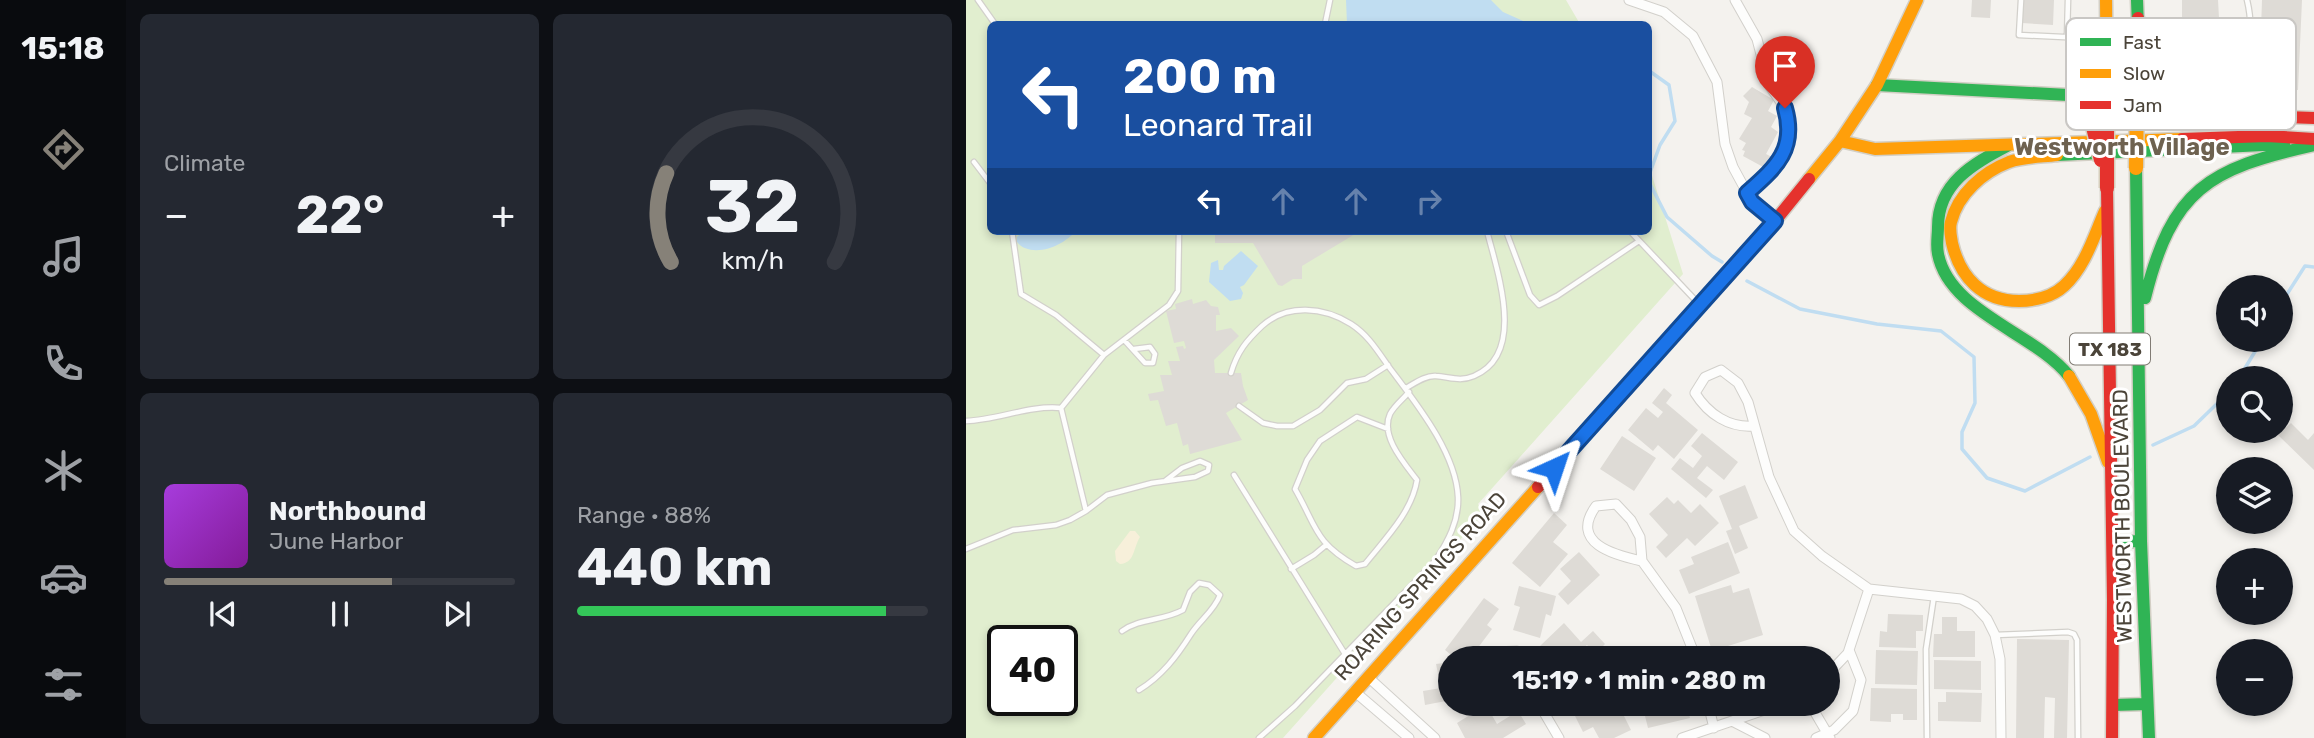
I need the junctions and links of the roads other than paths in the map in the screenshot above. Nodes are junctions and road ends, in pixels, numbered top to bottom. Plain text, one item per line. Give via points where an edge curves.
1 (978, 0) edge
2 (1330, 0) edge
3 (1629, 0) edge
4 (1735, 0) edge
5 (1917, 0) edge
6 (2021, 0) edge
7 (2068, 0) edge
8 (2106, 0) edge
9 (2137, 0) edge
10 (2247, 0) edge
11 (1647, 3) edge
12 (2068, 18) edge
13 (2106, 18) edge
14 (2138, 18) edge
15 (2252, 18) edge
16 (993, 21) edge
17 (1326, 21) edge
18 (2066, 37) edge
19 (1877, 85) junction
20 (2066, 94) edge
21 (2296, 117) edge
22 (2314, 118) edge
23 (2093, 130) edge
24 (2107, 130) edge
25 (2136, 130) edge
26 (1840, 141) junction
27 (2314, 142) edge
28 (2007, 146) junction
29 (974, 162) dead end
30 (987, 179) edge
31 (2106, 188) junction
32 (1747, 193) junction
33 (2107, 206) junction
34 (1775, 221) junction
35 (1013, 235) edge
36 (1179, 235) edge
37 (1489, 235) edge
38 (1508, 235) edge
39 (1634, 235) edge
40 (1639, 241) junction
41 (1700, 304) junction
42 (2139, 330) junction
43 (1125, 341) junction
44 (1134, 349) junction
45 (1104, 355) junction
46 (1388, 365) junction
47 (1231, 373) dead end
48 (1407, 390) junction
49 (1239, 406) dead end
50 (1061, 408) junction
51 (966, 421) edge
52 (1754, 426) junction
53 (1388, 429) junction
54 (2112, 474) junction
55 (1234, 475) dead end
56 (1166, 481) junction
57 (1086, 511) junction
58 (2113, 541) junction
59 (2141, 541) junction
60 (1326, 545) junction
61 (966, 549) edge
62 (1642, 561) junction
63 (1291, 569) junction
64 (1870, 589) junction
65 (1934, 595) junction
66 (1122, 631) dead end
67 (1995, 635) junction
68 (1691, 646) edge
69 (1849, 649) junction
70 (1345, 654) junction
71 (1840, 660) edge
72 (1368, 677) junction
73 (1139, 690) dead end
74 (1354, 691) junction
75 (2147, 704) junction
76 (2113, 705) junction
77 (1546, 716) edge
78 (1749, 716) edge
79 (1817, 716) edge
80 (1732, 722) junction
81 (1709, 732) edge
82 (1829, 736) edge
83 (1259, 738) edge
84 (1314, 738) edge
85 (1409, 738) edge
86 (1435, 738) edge
87 (1559, 738) edge
88 (1682, 738) edge
89 (1765, 738) edge
90 (1816, 738) edge
91 (1927, 738) edge
92 (2001, 738) edge
93 (2078, 738) edge
94 (2112, 738) edge
95 (2149, 738) edge

1 - 16 lane
2 - 17 lane
3 - 11 street
4 - 32 street via 1757,39 1769,85 1788,120 1784,152 1772,171
5 - 19 main road, ROARING SPRINGS ROAD
6 - 18 lane via 2019,35
7 - 12 lane
8 - 13 main road, WESTWORTH BOULEVARD / TX 183
9 - 14 main road, WESTWORTH BOULEVARD / TX 183
10 - 15 lane
11 - 32 street via 1678,21 1706,59 1717,82 1724,144
19 - 20 main road, bridge
19 - 26 main road, ROARING SPRINGS ROAD
21 - 22 main road
23 - 31 main road, bridge
24 - 31 main road, WESTWORTH BOULEVARD / TX 183, bridge
25 - 42 main road, WESTWORTH BOULEVARD / TX 183, bridge
26 - 28 main road via 1875,149
26 - 34 main road, ROARING SPRINGS ROAD
27 - 28 main road via 2267,136
27 - 33 main road via 2012,161 1984,174 1962,197 1950,224 1954,256 1971,285 1985,295 2035,300 2065,285 2084,258
27 - 42 main road via 2227,171 2199,188 2174,216 2161,242
28 - 54 main road via 1977,162 1948,187 1937,221 1939,258 1963,295 2043,349 2064,369 2092,414
29 - 30 lane
31 - 33 main road, WESTWORTH BOULEVARD / TX 183
32 - 34 street
33 - 54 main road, WESTWORTH BOULEVARD / TX 183
34 - 41 main road, ROARING SPRINGS ROAD
35 - 45 lane via 1021,294 1056,315
36 - 43 lane via 1178,290 1169,305
37 - 48 lane via 1505,310 1494,360 1475,376 1459,380 1435,376
38 - 40 lane via 1530,295 1539,305
39 - 40 lane
40 - 41 lane
41 - 72 main road, ROARING SPRINGS ROAD
42 - 59 main road, WESTWORTH BOULEVARD / TX 183
43 - 44 lane
43 - 45 lane
44 - 44 lane via 1145,363 1153,363 1155,354 1150,347
45 - 50 lane
46 - 47 lane via 1370,338 1351,324 1334,314 1297,309 1270,318 1252,335 1242,345
46 - 48 lane
46 - 49 lane via 1366,379 1347,383 1320,410 1293,426 1263,423
48 - 53 lane via 1390,415
48 - 70 lane via 1455,478 1456,519 1435,561
50 - 51 lane
50 - 57 lane
52 - 52 street via 1738,383 1721,370 1704,377 1695,393 1704,407 1739,427
52 - 64 street via 1769,477 1794,531
53 - 60 lane via 1357,417 1320,441 1307,460 1295,489
53 - 60 lane via 1396,451 1417,480 1409,508 1365,564 1356,566
54 - 58 main road, WESTWORTH BOULEVARD / TX 183
55 - 63 lane
56 - 56 lane via 1195,477 1208,471 1209,465 1200,461
56 - 57 lane via 1107,495
57 - 61 lane via 1056,525 1013,530
58 - 59 main road
58 - 76 main road, WESTWORTH BOULEVARD / TX 183
59 - 75 main road, WESTWORTH BOULEVARD / TX 183
60 - 63 lane
62 - 62 street via 1640,537 1631,520 1616,504 1597,506 1589,516 1589,533 1600,548
62 - 68 street via 1676,608
63 - 70 lane
64 - 65 street
64 - 69 street
65 - 67 street via 1975,606
65 - 91 lane via 1926,649
66 - 73 lane via 1183,610 1199,583 1220,595 1173,660
67 - 92 street via 2000,659
67 - 93 lane via 2074,635
69 - 71 street
69 - 82 street via 1861,680 1853,711
70 - 83 lane
72 - 74 main road, ROARING SPRINGS ROAD
72 - 86 street
74 - 84 main road, ROARING SPRINGS ROAD
74 - 85 street
75 - 76 main road
75 - 95 main road, WESTWORTH BOULEVARD / TX 183
76 - 94 main road, WESTWORTH BOULEVARD / TX 183
77 - 87 street
78 - 80 street
79 - 82 street
80 - 81 street
80 - 89 street
81 - 88 street
82 - 90 street

